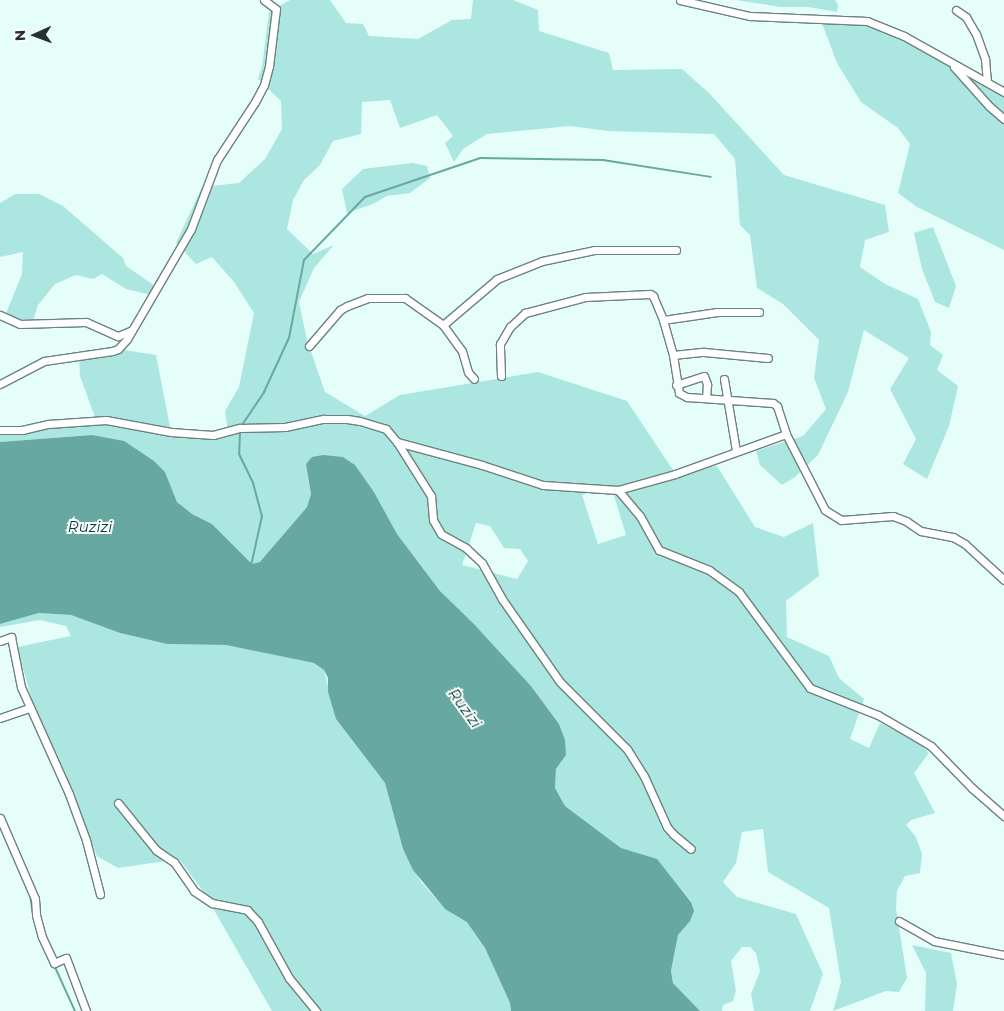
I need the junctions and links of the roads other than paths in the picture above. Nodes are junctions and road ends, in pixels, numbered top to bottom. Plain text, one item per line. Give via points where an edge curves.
1 (264, 0) edge
2 (680, 0) edge
3 (956, 10) dead end
4 (951, 63) junction
5 (987, 81) junction
6 (1004, 92) edge
7 (1004, 118) edge
8 (676, 250) dead end
9 (759, 312) dead end
10 (0, 315) edge
11 (663, 320) junction
12 (443, 325) junction
13 (132, 330) junction
14 (309, 346) dead end
15 (673, 355) junction
16 (768, 358) dead end
17 (501, 376) dead end
18 (474, 379) dead end
19 (724, 379) dead end
20 (0, 384) edge
21 (676, 385) junction
22 (706, 398) junction
23 (726, 398) junction
24 (0, 430) edge
25 (786, 434) junction
26 (397, 442) junction
27 (736, 451) junction
28 (618, 490) junction
29 (1004, 580) edge
30 (0, 641) edge
31 (29, 708) junction
32 (0, 718) edge
33 (118, 803) dead end
34 (1004, 816) edge
35 (0, 818) edge
36 (690, 849) dead end
37 (100, 894) dead end
38 (899, 920) dead end
39 (1004, 955) edge
40 (86, 1011) edge
41 (316, 1011) edge

1 - 13 street via 276,8 264,85 217,160 190,229
2 - 4 street via 750,16 867,21 904,36
3 - 5 street via 966,16 976,34 985,59
4 - 5 street
4 - 7 street
5 - 6 street
8 - 12 street via 594,250 542,261 497,279
9 - 11 street via 717,312
10 - 13 street via 20,324 86,322 118,336
11 - 15 street
11 - 17 street via 653,296 642,293 585,297 536,309 518,319 500,344
12 - 14 street via 405,298 368,298 340,310
12 - 18 street via 462,351 468,372
13 - 20 street via 112,351 44,361
15 - 16 street via 704,352
15 - 21 street
19 - 23 street
21 - 22 street via 683,396
21 - 22 street via 704,376
22 - 23 street
23 - 25 street via 776,404
23 - 27 street
24 - 26 street via 106,420 171,432 213,435 240,428 285,427 347,419 386,429
25 - 27 street
25 - 29 street via 825,510 841,520 893,516 921,531 953,537
26 - 28 street via 482,464 543,485
26 - 36 street via 431,496 433,520 441,534 477,557 560,682 627,749 644,776 667,826
27 - 28 street via 675,474
28 - 34 street via 640,516 659,550 709,570 739,592 810,688 878,715 931,746
30 - 31 street via 11,637 21,688
31 - 32 street
31 - 37 street via 69,794 86,840
33 - 41 street via 156,850 174,862 194,891 212,902 247,910 258,922 289,978
35 - 40 street via 35,899 42,937 54,963 66,958
38 - 39 street via 934,941

